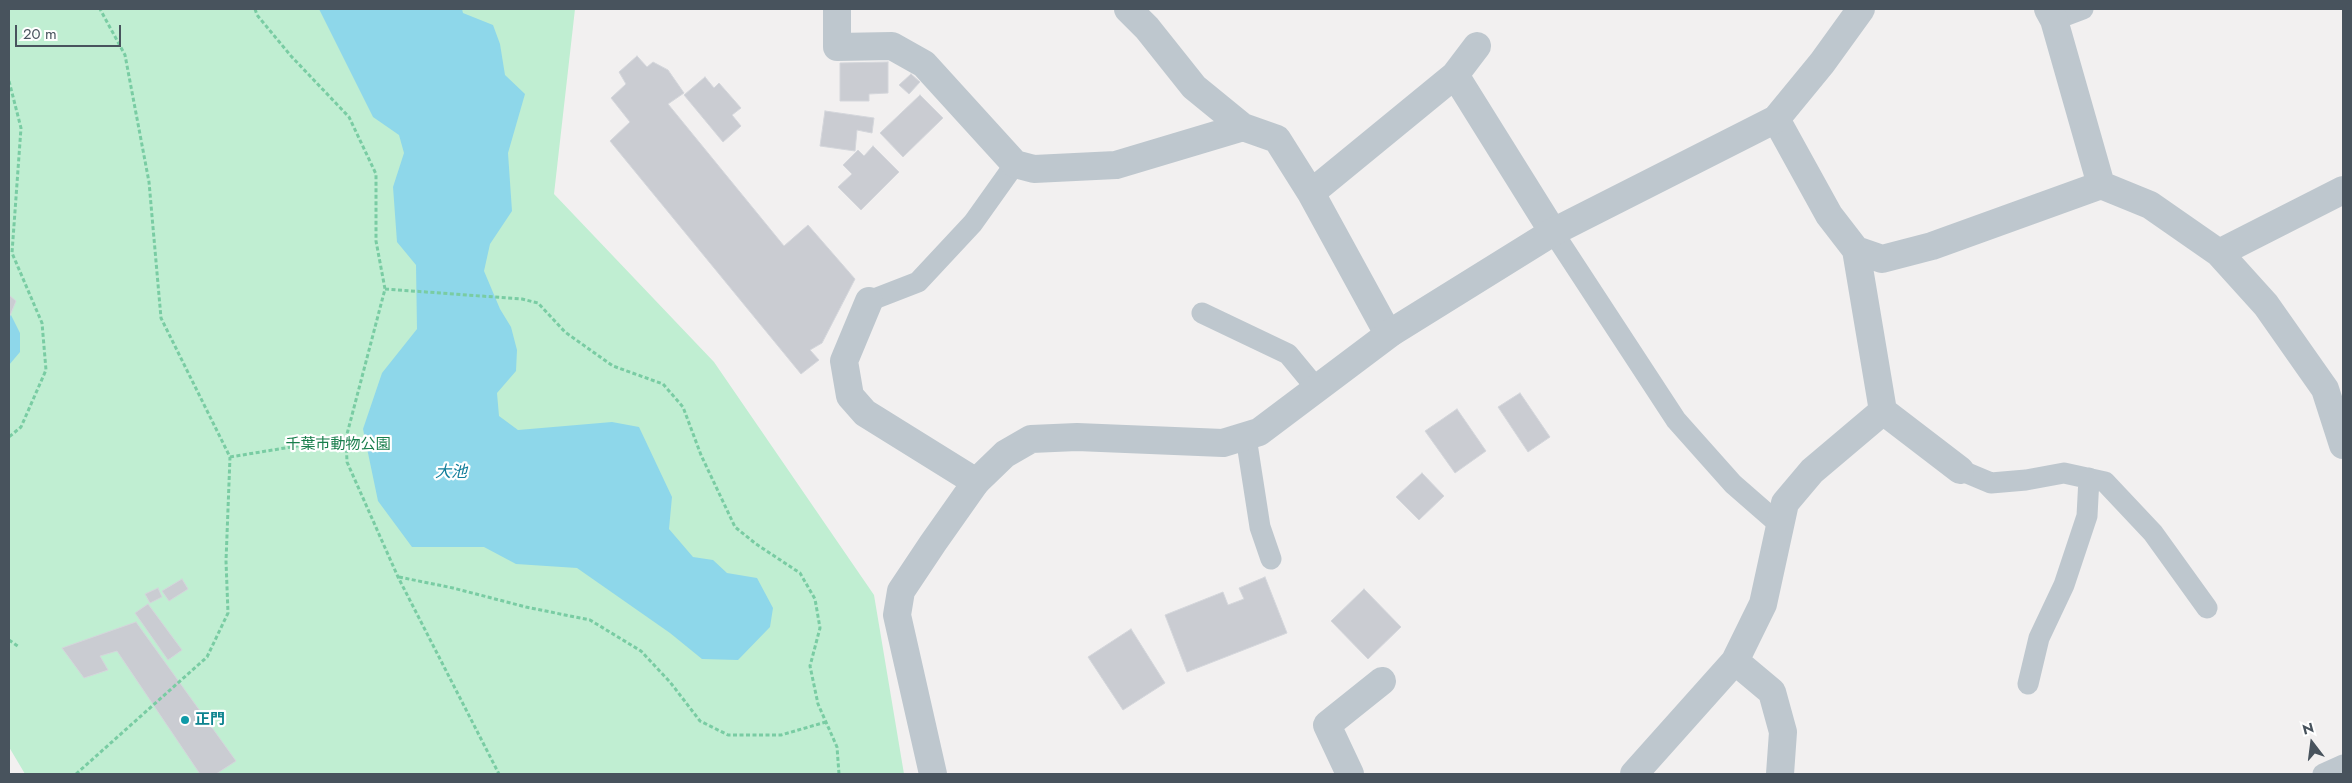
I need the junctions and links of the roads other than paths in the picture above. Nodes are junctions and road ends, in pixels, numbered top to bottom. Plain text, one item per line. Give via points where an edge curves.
1 (836, 9) edge
2 (1128, 9) edge
3 (1861, 9) edge
4 (2083, 9) edge
5 (2051, 14) edge
6 (1477, 46) dead end
7 (1455, 75) junction
8 (1776, 119) junction
9 (1243, 127) junction
10 (1015, 164) junction
11 (2101, 185) junction
12 (2343, 190) edge
13 (1311, 193) junction
14 (1553, 232) junction
15 (1856, 250) junction
16 (2219, 253) junction
17 (869, 301) joint
18 (1202, 314) dead end
19 (1392, 332) junction
20 (1317, 388) junction
21 (1883, 411) junction
22 (1246, 437) junction
23 (2343, 445) edge
24 (1960, 470) joint
25 (2089, 478) junction
26 (976, 482) junction
27 (1780, 525) junction
28 (1271, 559) dead end
29 (2207, 608) dead end
30 (1735, 661) junction
31 (1382, 682) dead end
32 (2028, 684) dead end
33 (2343, 765) edge
34 (933, 774) edge
35 (1350, 774) edge
36 (1634, 774) edge
37 (1780, 774) edge
38 (2323, 774) edge

1 - 10 street via 837,47 892,46 924,64
2 - 9 street via 1194,87
3 - 8 street
4 - 5 lane
5 - 11 street
6 - 7 street
7 - 13 street
7 - 14 street
8 - 14 street
8 - 15 street via 1829,215
9 - 10 street via 1116,165 1034,170
9 - 13 street via 1277,139
10 - 17 lane via 973,223 918,282
11 - 15 street via 1932,246 1882,259
11 - 16 street via 2150,205
12 - 16 street
13 - 19 street via 1386,330
14 - 19 street
14 - 27 lane via 1676,420 1733,484
15 - 21 street
16 - 23 street via 2266,305 2325,388
17 - 26 street via 844,361 850,396 865,414
18 - 20 lane via 1288,354
19 - 20 street
20 - 22 street via 1259,432
21 - 24 street
21 - 27 street via 1812,471 1785,503
22 - 26 street via 1223,443 1077,437 1031,439 1005,454
22 - 28 lane via 1258,518
24 - 25 lane via 1991,483 2064,473
25 - 29 lane via 2105,482 2153,533
25 - 32 lane via 2087,516 2064,585 2039,638
26 - 34 street via 932,542 901,592 897,615
27 - 30 street via 1763,604
30 - 36 street
30 - 37 street via 1772,692 1783,732
31 - 35 street via 1327,725
33 - 38 lane

